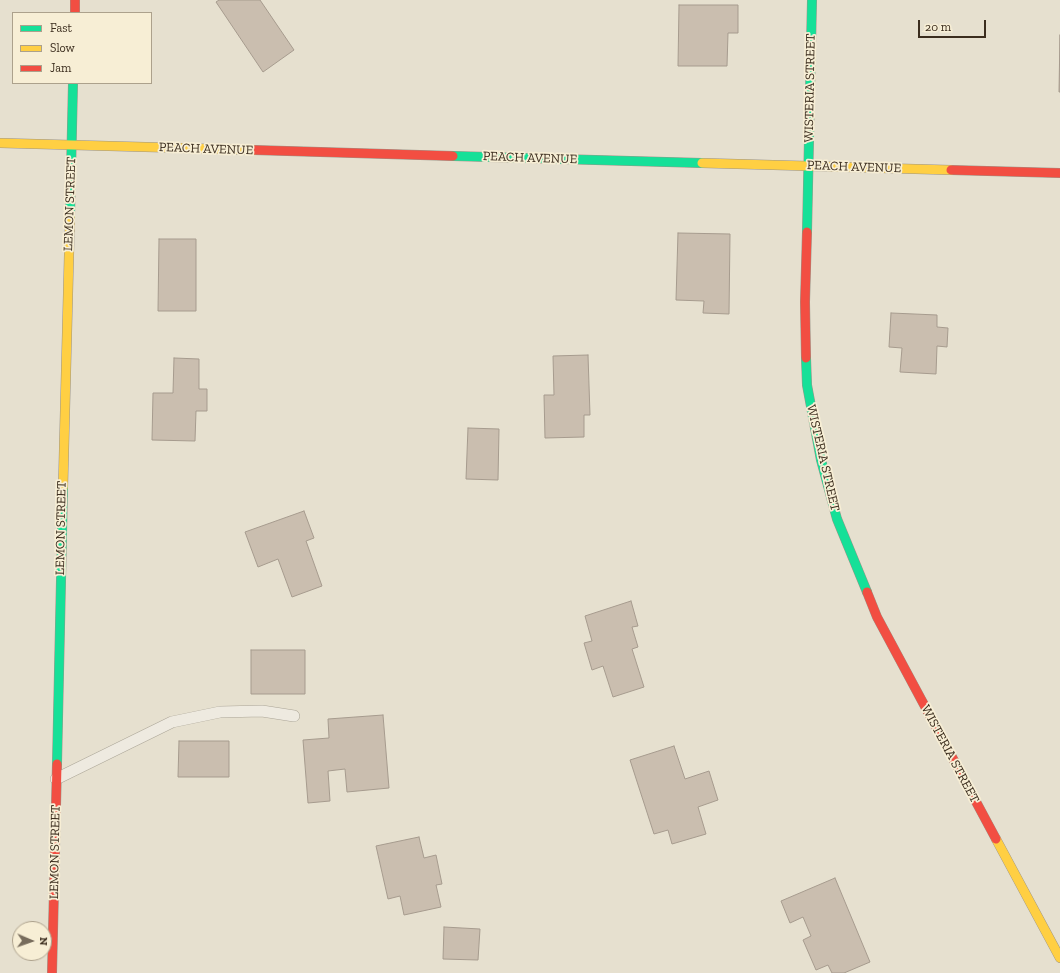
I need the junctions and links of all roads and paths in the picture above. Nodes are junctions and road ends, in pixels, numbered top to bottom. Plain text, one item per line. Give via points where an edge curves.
1 (75, 0) edge
2 (812, 0) edge
3 (75, 12) edge
4 (73, 84) edge
5 (0, 143) edge
6 (72, 145) junction
7 (808, 165) junction
8 (1060, 174) edge
9 (294, 716) dead end
10 (56, 779) junction
11 (1060, 958) edge
12 (52, 973) edge

1 - 3 street
2 - 7 street, WISTERIA STREET
4 - 6 street, LEMON STREET
5 - 6 street, PEACH AVENUE
6 - 7 street, PEACH AVENUE
6 - 10 street, LEMON STREET
7 - 8 street, PEACH AVENUE
7 - 11 street, WISTERIA STREET via 805,302 807,385 821,460 837,519 877,617
9 - 10 lane via 262,711 220,712 172,722
10 - 12 street, LEMON STREET

